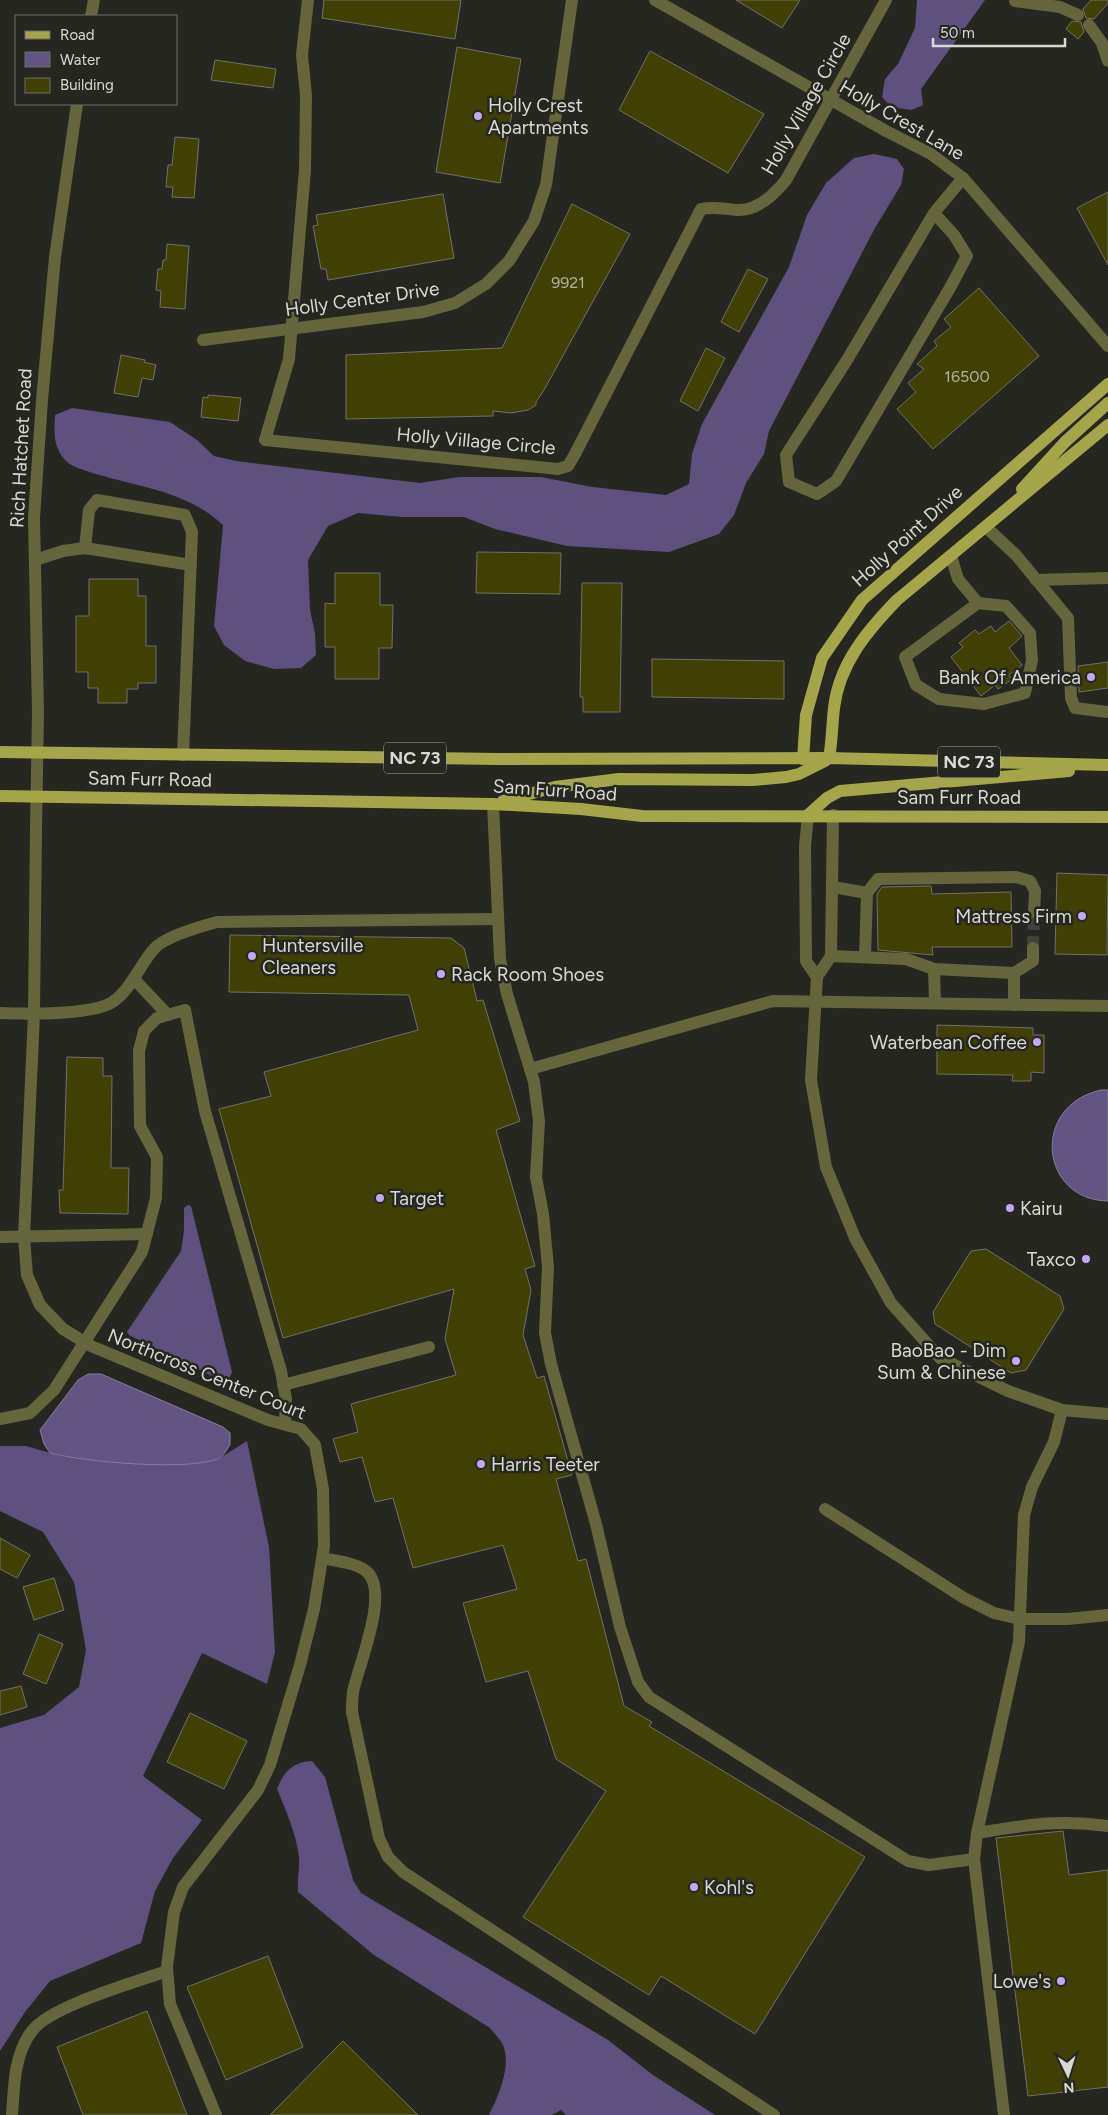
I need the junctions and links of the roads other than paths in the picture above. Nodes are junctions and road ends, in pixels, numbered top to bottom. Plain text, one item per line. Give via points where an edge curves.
1 (94, 0) edge
2 (308, 0) edge
3 (572, 0) edge
4 (655, 0) edge
5 (886, 0) edge
6 (1015, 1) edge
7 (91, 15) edge
8 (1078, 15) dead end
9 (1089, 25) dead end
10 (1108, 61) edge
11 (831, 100) junction
12 (77, 105) edge
13 (963, 178) junction
14 (934, 213) junction
15 (291, 328) junction
16 (203, 340) dead end
17 (1108, 346) edge
18 (1108, 384) edge
19 (1108, 403) edge
20 (1108, 425) edge
21 (986, 528) junction
22 (85, 548) junction
23 (951, 556) junction
24 (35, 560) junction
25 (191, 565) junction
26 (1108, 578) edge
27 (1036, 580) junction
28 (978, 603) junction
29 (1108, 712) edge
30 (0, 752) edge
31 (37, 753) junction
32 (183, 755) junction
33 (829, 758) junction
34 (803, 759) junction
35 (1108, 767) edge
36 (0, 796) edge
37 (37, 796) junction
38 (493, 804) junction
39 (808, 815) junction
40 (833, 815) junction
41 (1108, 818) edge
42 (833, 887) junction
43 (867, 892) junction
44 (1034, 912) tunnel mouth
45 (497, 919) junction
46 (1033, 948) tunnel mouth
47 (831, 956) junction
48 (865, 957) junction
49 (934, 969) junction
50 (1014, 973) junction
51 (818, 978) junction
52 (134, 979) junction
53 (816, 1001) junction
54 (934, 1003) junction
55 (1014, 1005) junction
56 (1108, 1006) edge
57 (0, 1013) edge
58 (34, 1014) junction
59 (168, 1015) junction
60 (530, 1069) junction
61 (147, 1234) junction
62 (0, 1237) edge
63 (24, 1237) junction
64 (84, 1341) junction
65 (429, 1347) dead end
66 (283, 1384) junction
67 (1062, 1410) junction
68 (1108, 1414) edge
69 (0, 1419) edge
70 (284, 1424) junction
71 (825, 1509) dead end
72 (322, 1558) junction
73 (1108, 1615) edge
74 (1020, 1619) junction
75 (1108, 1826) edge
76 (977, 1832) junction
77 (974, 1859) junction
78 (168, 1971) junction
79 (12, 2115) edge
80 (216, 2115) edge
81 (774, 2115) edge
82 (1004, 2115) edge

1 - 7 street
2 - 15 street, Holly Village Circle via 302,55 306,95 305,170
3 - 15 street, Holly Center Drive via 541,204 526,236 509,261 486,284 439,309
4 - 11 street, Holly Crest Lane
5 - 11 street, Holly Village Circle
6 - 8 street via 1060,7
9 - 10 street via 1102,43
11 - 13 street, Holly Crest Lane via 930,154
11 - 15 street, Holly Village Circle via 786,180 769,199 738,210 711,207 701,210 568,466 558,469 265,440 289,359
12 - 24 street, Rich Hatchet Road via 55,257 34,518
13 - 14 street
13 - 17 street, Holly Crest Lane
14 - 14 street via 786,455 789,482 817,494 836,481 951,286 967,256
15 - 16 street, Holly Center Drive
18 - 34 main road, Holly Point Drive via 862,600 822,658 806,715
19 - 21 main road via 1065,442
20 - 21 main road
21 - 23 main road
21 - 27 street via 1016,555
22 - 24 street
22 - 25 street
22 - 25 street via 89,510 97,500 185,515 192,532
23 - 28 street via 958,579
23 - 33 main road via 897,600 869,629 853,652 836,699
24 - 31 street, Rich Hatchet Road
25 - 32 street
26 - 27 street
27 - 29 street via 1068,618 1071,698 1075,708
28 - 28 street via 1006,606 1030,633 1032,660 1025,693 984,704 939,699 916,685 905,657
30 - 31 main road, Sam Furr Road / NC 73
31 - 32 main road, Sam Furr Road / NC 73
31 - 37 street, Rich Hatchet Road
32 - 34 main road, Sam Furr Road / NC 73
33 - 34 main road, Sam Furr Road / NC 73
33 - 35 main road, Sam Furr Road / NC 73
33 - 38 main road via 799,774 786,777 753,780 619,779 555,787
35 - 39 main road via 840,791
36 - 37 main road, Sam Furr Road / NC 73
37 - 38 main road, Sam Furr Road / NC 73
37 - 58 street, Northcross Center Court
38 - 39 main road, Sam Furr Road / NC 73 via 642,816
38 - 45 street
39 - 40 main road, Sam Furr Road / NC 73
39 - 51 street via 805,846 806,961
40 - 41 main road, Sam Furr Road / NC 73
40 - 42 street
42 - 43 street
42 - 47 street
43 - 44 street via 878,879 1016,877 1030,881 1035,891
43 - 48 street
45 - 52 street via 217,922 194,928 155,947
45 - 60 street via 507,994
46 - 50 street via 1033,961
47 - 48 street
47 - 51 street
48 - 49 street via 906,959
49 - 50 street
49 - 54 street
50 - 55 street
51 - 53 street
52 - 58 street via 111,1002 88,1009
52 - 59 street
53 - 54 street
53 - 60 street via 767,1003
53 - 67 street via 811,1080 826,1167 855,1238 890,1303 940,1358 1008,1391
54 - 55 street
55 - 56 street
57 - 58 street
58 - 63 street, Northcross Center Court
59 - 61 street via 158,1018 144,1031 139,1050 140,1126 157,1158 156,1198
59 - 66 street via 185,1010 205,1111
60 - 77 street via 539,1121 536,1177 548,1267 545,1333 620,1627 638,1682 649,1697 908,1861 929,1865
61 - 63 street
61 - 64 street via 142,1252
62 - 63 street
63 - 64 street, Northcross Center Court via 27,1274 40,1305 63,1329
64 - 69 street via 54,1390 30,1413
64 - 70 street, Northcross Center Court
65 - 66 street
66 - 70 street via 286,1399
67 - 68 street
67 - 74 street via 1054,1442 1032,1487 1024,1514
70 - 72 street, Northcross Center Court via 302,1429 315,1445 323,1489
71 - 74 street via 964,1598 994,1613
72 - 78 street, Northcross Center Court via 300,1665 270,1765 258,1790 183,1887 174,1912
72 - 81 street via 358,1566 368,1572 374,1584 373,1623 353,1693 352,1712 379,1838 388,1857 403,1872
73 - 74 street
74 - 76 street via 1019,1642
75 - 76 street via 1073,1821 1045,1822
76 - 77 street
77 - 82 street
78 - 79 street via 56,2012 33,2029 20,2052
78 - 80 street, Northcross Center Court via 170,2004

